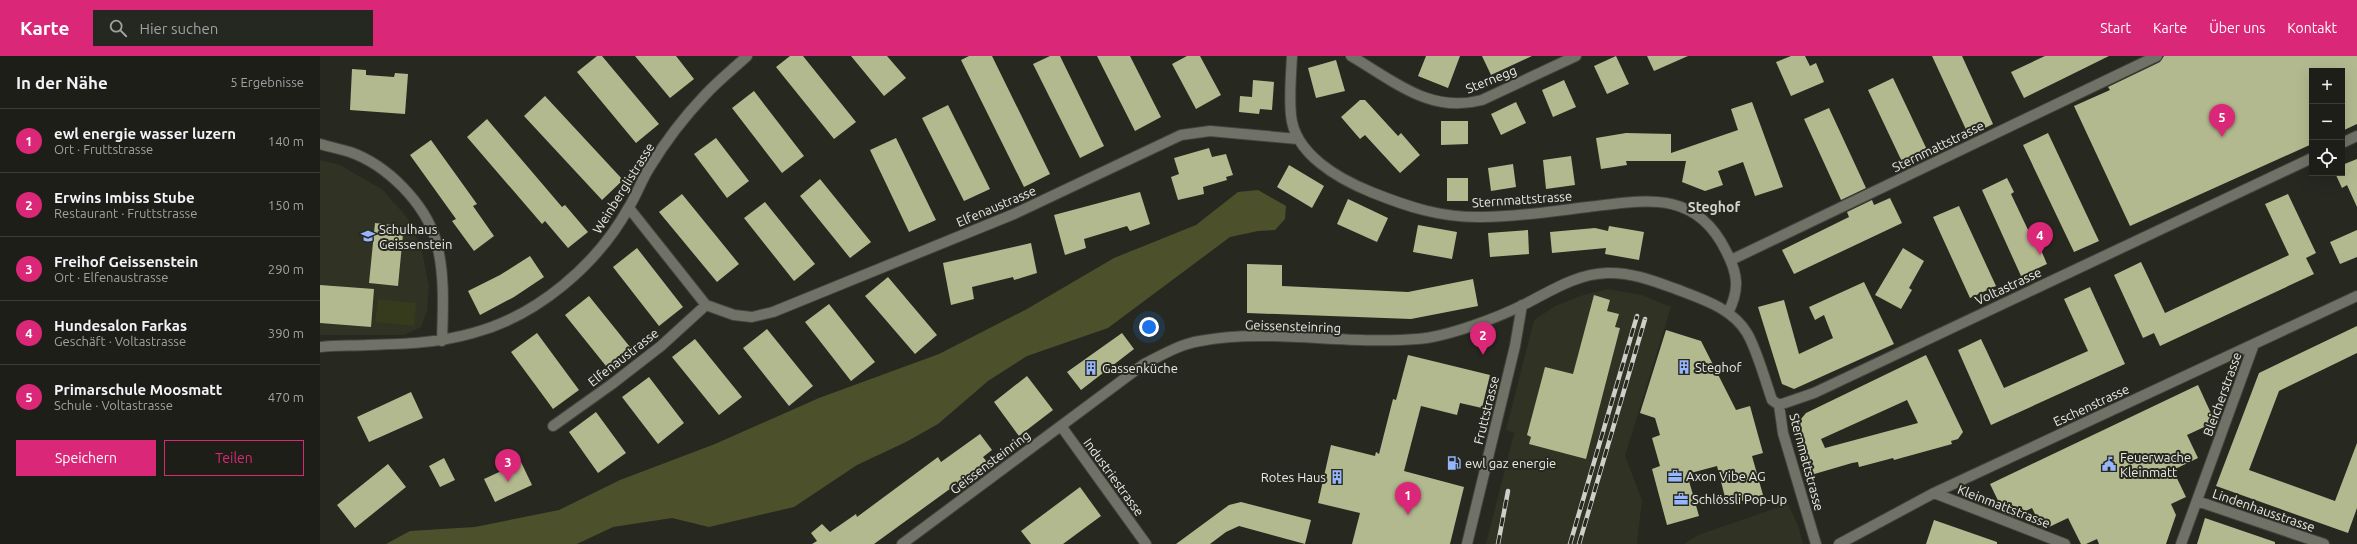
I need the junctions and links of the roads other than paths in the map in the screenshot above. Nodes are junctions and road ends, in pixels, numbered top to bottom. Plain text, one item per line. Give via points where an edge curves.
1 (747, 56) edge
2 (1292, 56) edge
3 (1351, 56) edge
4 (1576, 56) edge
5 (2157, 56) edge
6 (2357, 136) edge
7 (1298, 139) junction
8 (2345, 142) edge
9 (320, 144) edge
10 (2309, 159) edge
11 (629, 208) junction
12 (1731, 260) junction
13 (2357, 296) edge
14 (706, 304) junction
15 (1522, 305) junction
16 (1728, 312) junction
17 (442, 341) junction
18 (2254, 344) junction
19 (320, 347) edge
20 (1779, 405) junction
21 (553, 426) dead end
22 (1061, 426) junction
23 (1934, 493) junction
24 (2197, 501) junction
25 (902, 544) edge
26 (1146, 544) edge
27 (1467, 544) edge
28 (1816, 544) edge
29 (1839, 544) edge
30 (2065, 544) edge
31 (2181, 544) edge
32 (2324, 544) edge

1 - 11 street, Weinberglistrasse via 704,95 678,127 650,167
2 - 7 street, Sternmattstrasse via 1291,117
3 - 4 street, Sternegg via 1427,99 1449,104 1467,104 1482,100
5 - 12 street, Sternmattstrasse
6 - 8 street
7 - 12 street, Sternmattstrasse via 1326,168 1350,183 1410,207 1444,216 1517,216 1649,200 1665,201 1681,206 1705,220 1718,236
7 - 14 street, Elfenaustrasse via 1210,131 1182,135 1014,214 773,312 752,318 734,315
9 - 17 street via 351,152 386,172 408,192 426,218 436,241 441,279
10 - 20 street, Voltastrasse via 1814,393
11 - 14 street, Elfenaustrasse
11 - 17 street, Weinberglistrasse via 588,263 563,285 505,321 475,333
12 - 16 street, Sternmattstrasse via 1737,280 1737,291
13 - 18 street, Eschenstrasse
14 - 21 street, Elfenaustrasse via 644,360
15 - 16 street, Geissensteinring via 1583,276 1622,273 1690,294
15 - 22 street, Geissensteinring via 1475,325 1419,339 1382,341 1255,337 1199,341 1176,348 1144,364
15 - 27 street, Fruttstrasse via 1515,346
16 - 20 street, Sternmattstrasse via 1748,334 1772,400
17 - 19 street, Weinberglistrasse
18 - 23 street, Eschenstrasse
18 - 24 street, Bleicherstrasse
20 - 28 street, Sternmattstrasse via 1783,433
22 - 25 street, Geissensteinring
22 - 26 street, Industriestrasse
23 - 29 street, Eschenstrasse
23 - 30 street, Kleinmattstrasse
24 - 31 street, Bleicherstrasse
24 - 32 street, Lindenhausstrasse

